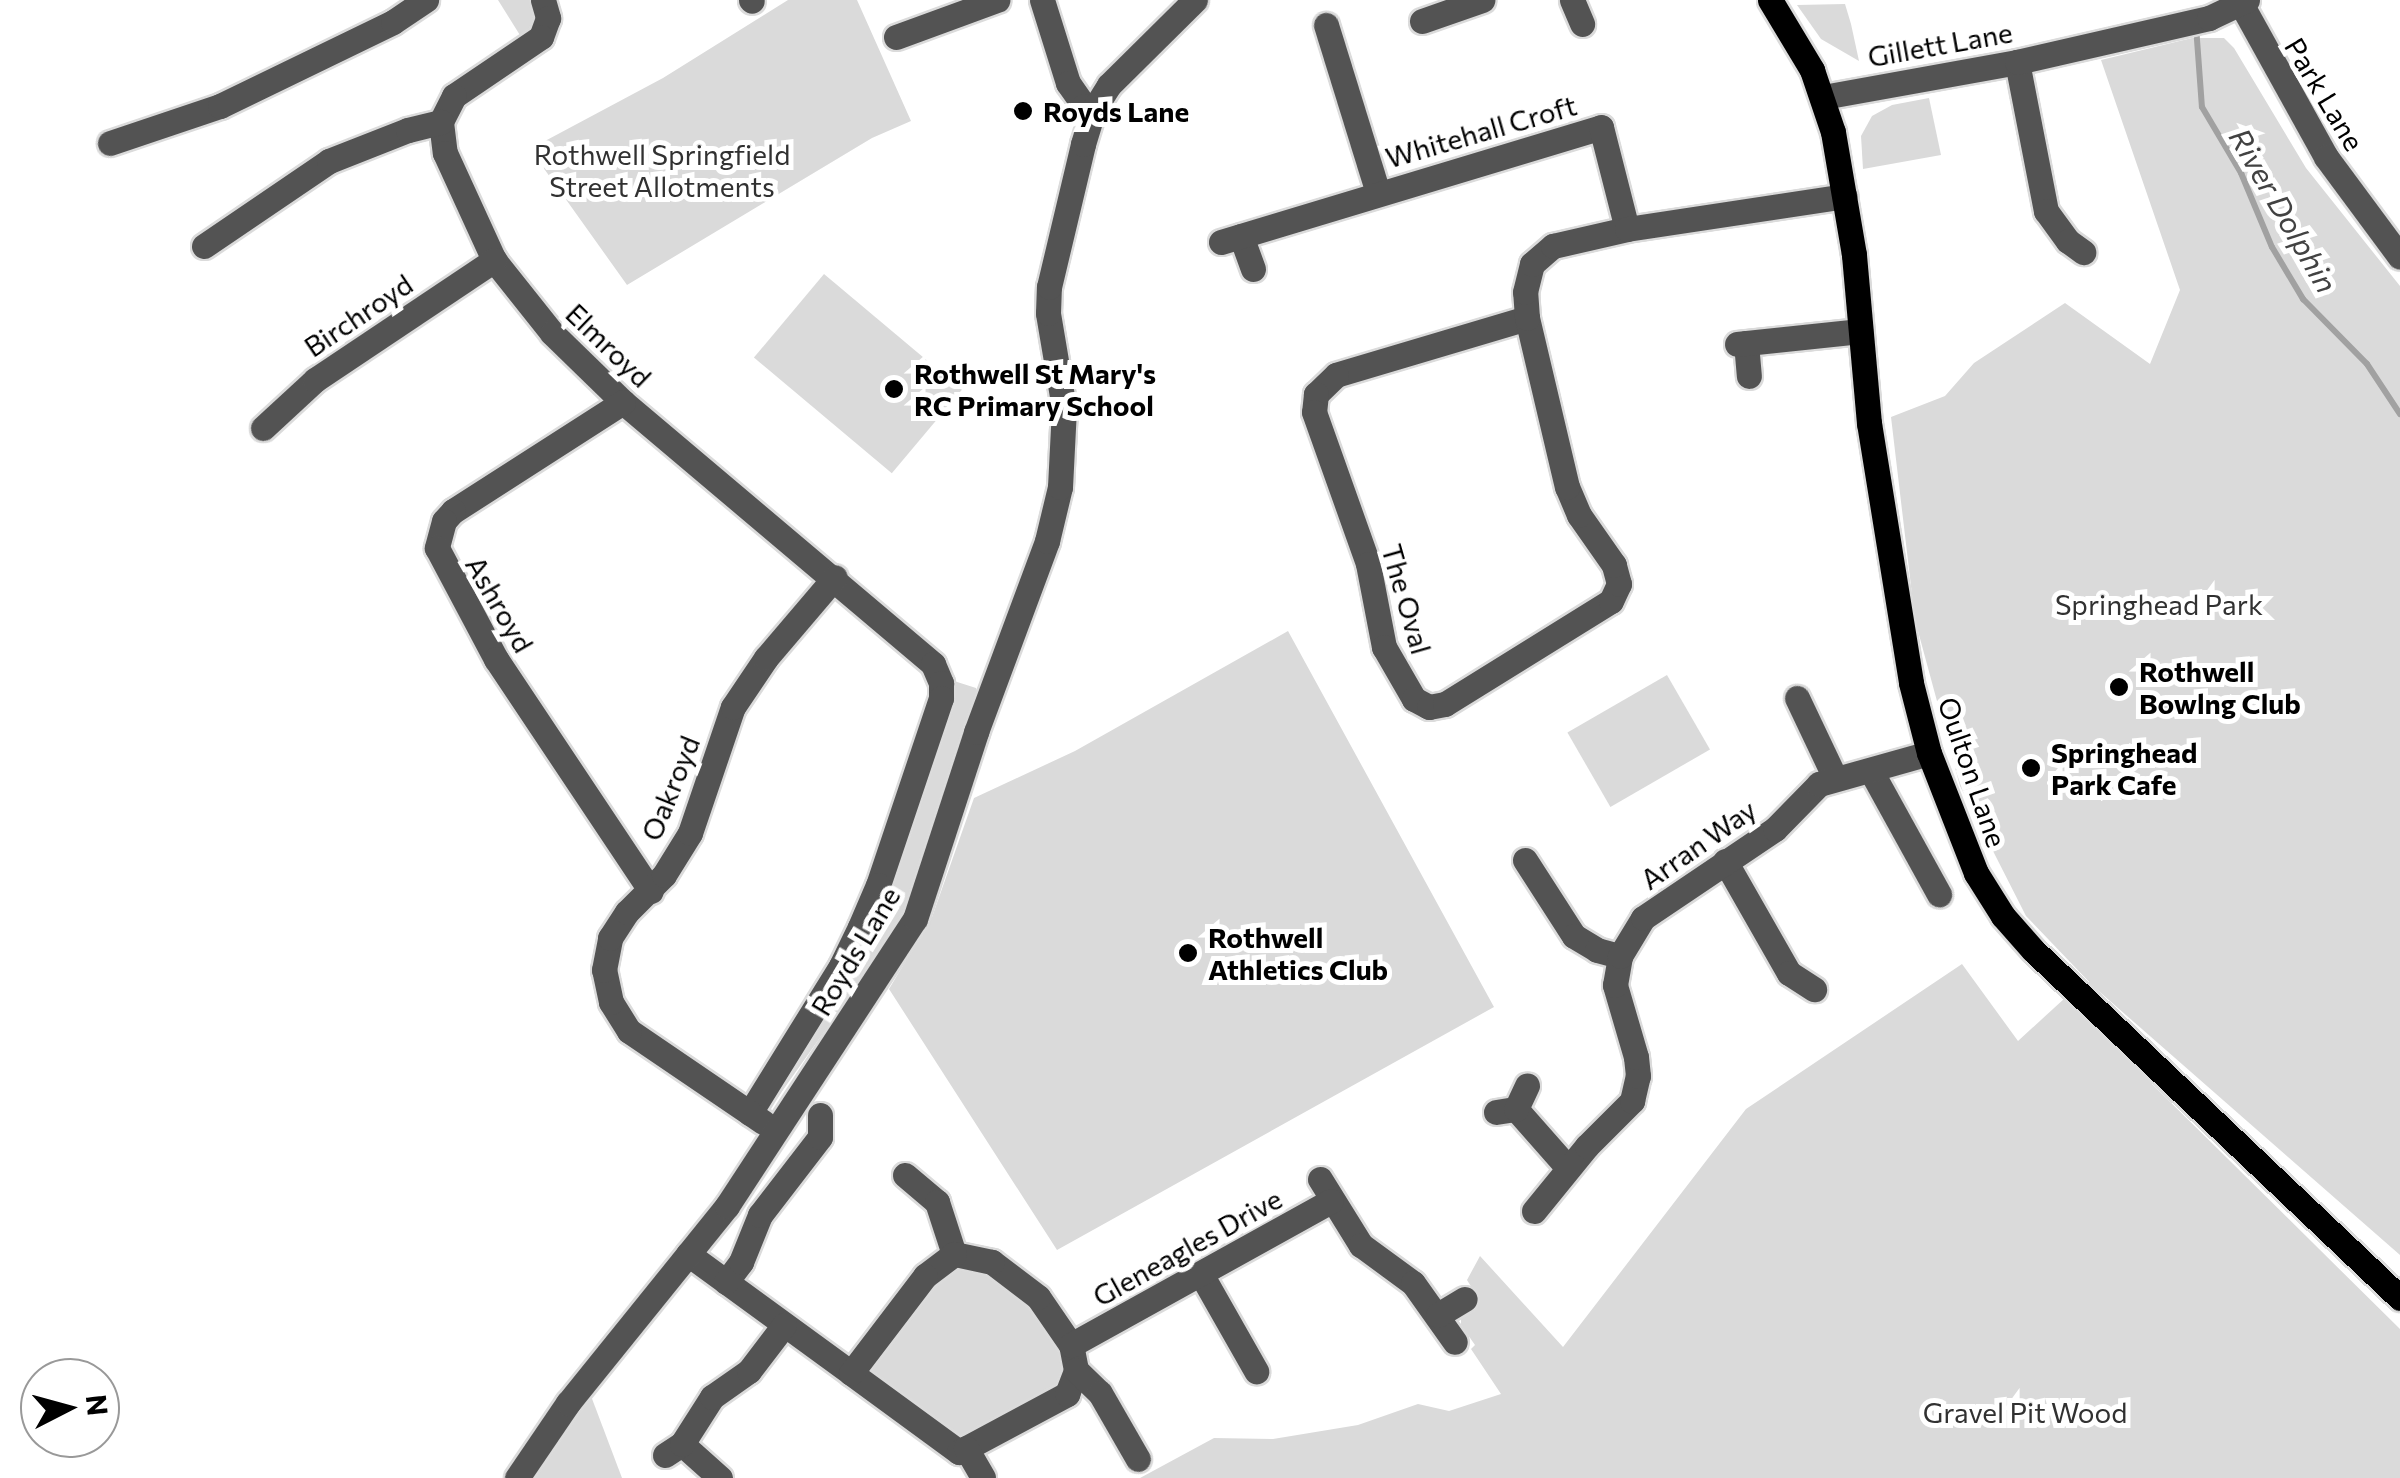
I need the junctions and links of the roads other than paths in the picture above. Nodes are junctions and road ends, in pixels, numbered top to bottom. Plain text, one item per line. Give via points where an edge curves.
1 (426, 0) edge
2 (543, 0) edge
3 (997, 0) edge
4 (1042, 0) edge
5 (1195, 0) edge
6 (1482, 0) edge
7 (1770, 0) edge
8 (2242, 2) edge
9 (1422, 22) dead end
10 (1326, 25) dead end
11 (896, 37) dead end
12 (2018, 62) junction
13 (1824, 97) junction
14 (1094, 109) junction
15 (441, 122) junction
16 (110, 144) dead end
17 (1378, 192) junction
18 (1844, 196) junction
19 (1626, 229) junction
20 (204, 246) dead end
21 (2083, 254) dead end
22 (2400, 256) edge
23 (494, 260) junction
24 (1253, 270) dead end
25 (1527, 318) junction
26 (1860, 331) junction
27 (1749, 376) dead end
28 (623, 402) junction
29 (263, 428) dead end
30 (835, 577) junction
31 (938, 672) joint
32 (1800, 696) dead end
33 (1929, 753) junction
34 (1871, 771) junction
35 (1835, 778) junction
36 (1524, 860) dead end
37 (1725, 861) junction
38 (651, 890) junction
39 (1939, 894) dead end
40 (1620, 956) junction
41 (1814, 989) dead end
42 (1513, 1102) dead end
43 (750, 1114) junction
44 (820, 1115) dead end
45 (775, 1131) junction
46 (1568, 1168) junction
47 (905, 1175) dead end
48 (1534, 1211) dead end
49 (688, 1254) junction
50 (954, 1254) junction
51 (1202, 1274) junction
52 (726, 1282) junction
53 (2400, 1298) edge
54 (1465, 1299) dead end
55 (1438, 1316) junction
56 (784, 1324) junction
57 (1456, 1342) dead end
58 (1074, 1358) junction
59 (1256, 1371) dead end
60 (851, 1373) junction
61 (966, 1448) junction
62 (1138, 1458) dead end
63 (517, 1478) edge
64 (720, 1478) edge
65 (983, 1478) edge

1 - 16 street via 220,106
2 - 15 street via 548,18 541,37 454,96
3 - 11 street
4 - 14 street via 1068,83
5 - 14 street, Royds Lane via 1119,74
6 - 9 street
7 - 13 main road, Oulton Lane
8 - 12 street, Gillett Lane via 2209,18
8 - 22 street, Park Lane via 2326,156
10 - 17 street, Whitehall Croft
12 - 13 street, Gillett Lane
12 - 21 street via 2046,211
13 - 18 main road, Oulton Lane
14 - 45 street, Royds Lane via 1050,287 1065,446 1047,541 915,920
15 - 20 street via 329,162
15 - 23 street, Elmroyd via 445,152
17 - 19 street, Whitehall Croft via 1611,125
17 - 24 street, Whitehall Croft via 1231,239
18 - 19 street, The Oval
18 - 26 main road, Oulton Lane
19 - 25 street, The Oval via 1541,253 1526,278
23 - 28 street, Elmroyd via 552,332
23 - 29 street, Birchroyd via 314,380
25 - 25 street, The Oval via 1567,487 1618,584 1610,601 1445,704 1429,706 1414,700 1384,647 1368,564 1314,412 1316,394 1336,376
26 - 27 street via 1741,344
26 - 33 main road, Oulton Lane via 1896,604
28 - 30 street, Elmroyd
28 - 38 street, Ashroyd via 454,510 437,548 496,659
30 - 31 street, Elmroyd
30 - 38 street, Oakroyd via 734,707 690,832
31 - 43 street, Royds Lane via 941,698 878,886 841,966
32 - 35 street
33 - 34 street, Arran Way
33 - 53 main road, Oulton Lane via 1956,828 2003,916
34 - 35 street, Arran Way
34 - 39 street
35 - 37 street, Arran Way via 1805,794 1775,829
36 - 40 street via 1574,936
37 - 40 street, Arran Way via 1643,918
37 - 41 street via 1780,977
38 - 43 street, Oakroyd via 610,938 604,970 611,1002 628,1032
40 - 46 street via 1615,985 1636,1057 1632,1101
42 - 46 street
43 - 45 street, Oakroyd
44 - 52 street via 820,1137 760,1214
45 - 49 street, Royds Lane
46 - 48 street
47 - 50 street via 937,1202
49 - 52 street
49 - 63 street, Royds Lane
50 - 58 street via 992,1262 1019,1280 1038,1297
50 - 60 street via 925,1276
51 - 55 street, Gleneagles Drive via 1326,1190 1361,1245 1413,1283
51 - 58 street, Gleneagles Drive
51 - 59 street
52 - 56 street
54 - 55 street
55 - 57 street, Gleneagles Drive
56 - 60 street
56 - 64 street via 750,1371 712,1397 673,1449
58 - 61 street via 1066,1394
58 - 62 street
60 - 61 street via 959,1452
61 - 65 street

